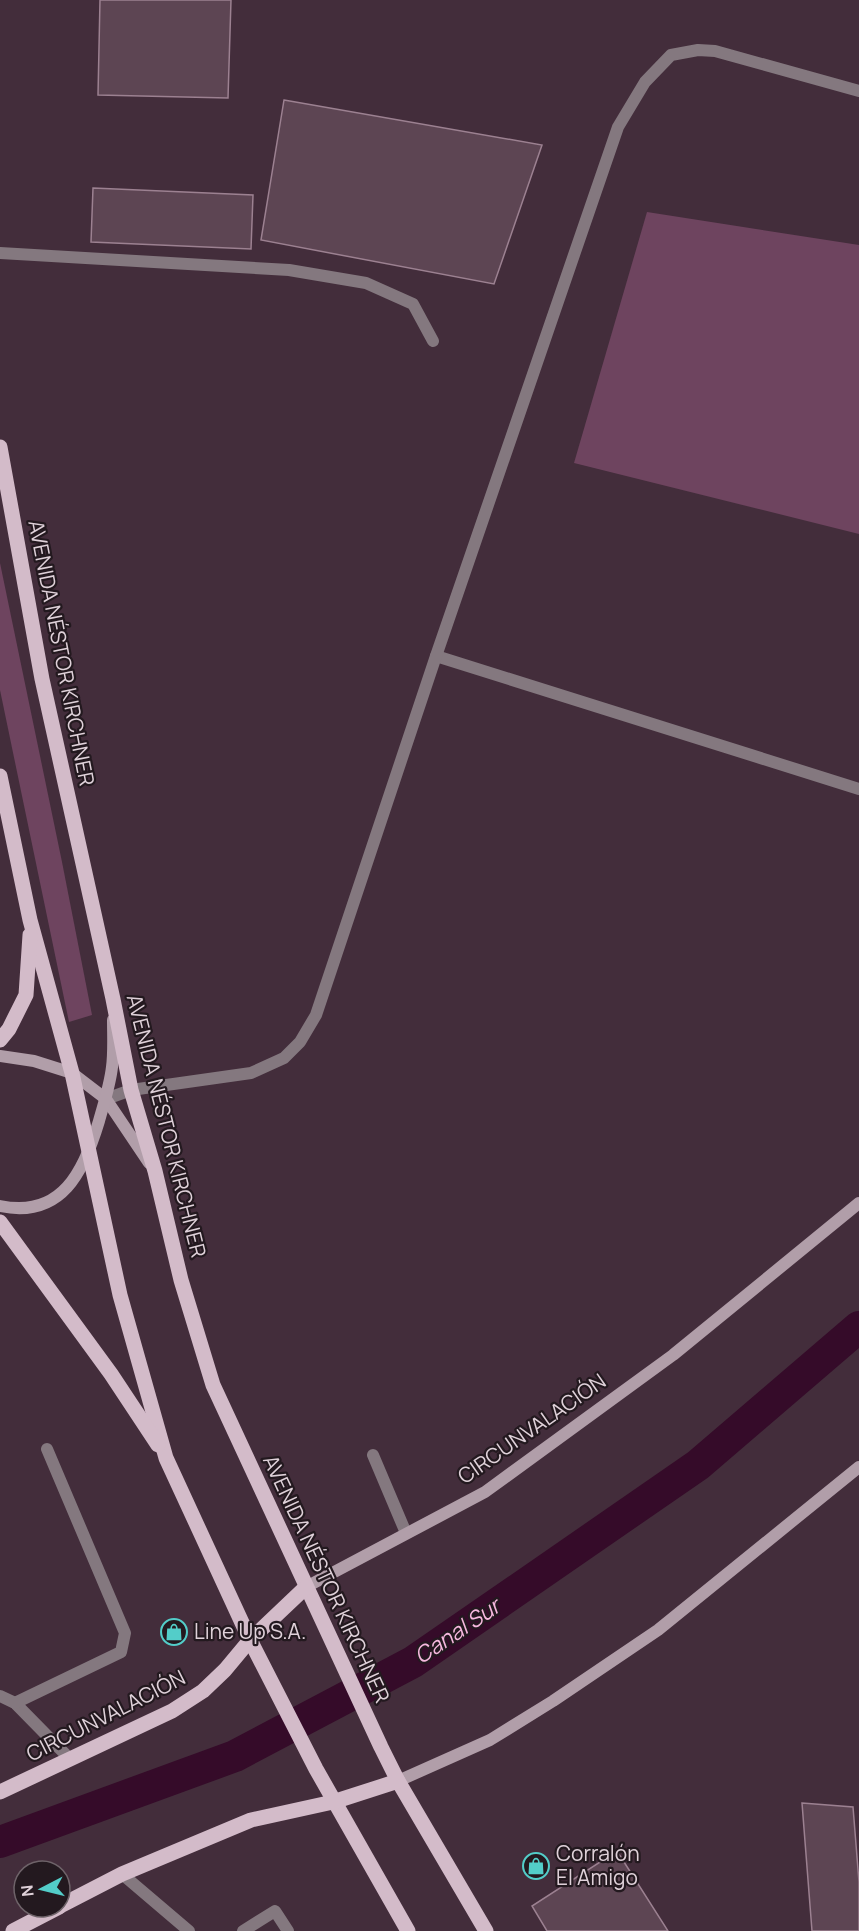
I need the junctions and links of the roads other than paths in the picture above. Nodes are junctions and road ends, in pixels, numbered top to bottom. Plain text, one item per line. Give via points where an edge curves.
1 (859, 91) edge
2 (0, 253) edge
3 (433, 341) dead end
4 (0, 447) edge
5 (436, 656) junction
6 (0, 776) edge
7 (859, 789) edge
8 (30, 920) junction
9 (113, 999) junction
10 (0, 1040) edge
11 (0, 1056) edge
12 (72, 1073) junction
13 (131, 1090) junction
14 (106, 1099) junction
15 (90, 1152) junction
16 (155, 1171) junction
17 (859, 1203) edge
18 (0, 1206) edge
19 (0, 1222) edge
20 (47, 1449) dead end
21 (373, 1455) dead end
22 (166, 1458) junction
23 (859, 1467) edge
24 (406, 1533) junction
25 (306, 1587) junction
26 (250, 1640) junction
27 (0, 1696) edge
28 (15, 1703) junction
29 (70, 1759) junction
30 (398, 1781) junction
31 (0, 1791) edge
32 (333, 1802) junction
33 (122, 1874) junction
34 (72, 1900) edge
35 (36, 1919) edge
36 (13, 1931) edge
37 (189, 1931) edge
38 (243, 1931) edge
39 (288, 1931) edge
40 (408, 1931) edge
41 (486, 1931) edge

1 - 5 street via 715,51 698,50 671,55 645,81 618,127
2 - 3 street via 289,270 366,284 413,304
4 - 9 main road, AVENIDA NÉSTOR KIRCHNER via 42,679
5 - 7 street
5 - 13 street via 316,1015 300,1042 284,1058 251,1073
6 - 8 main road
8 - 10 main road via 26,995
8 - 12 main road
9 - 13 main road, AVENIDA NÉSTOR KIRCHNER
9 - 14 main road via 112,1066
11 - 12 main road
12 - 14 main road
12 - 15 main road
13 - 14 street
13 - 16 main road, AVENIDA NÉSTOR KIRCHNER
14 - 15 main road
14 - 16 main road
15 - 18 main road via 72,1184 55,1198 36,1207 15,1210
15 - 22 main road via 120,1295
16 - 25 main road, AVENIDA NÉSTOR KIRCHNER via 181,1280 213,1385
17 - 24 main road, CIRCUNVALACIÓN via 664,1362 485,1492
19 - 22 main road via 111,1374
20 - 28 street via 125,1633 124,1644 121,1652
21 - 24 street
22 - 26 main road
23 - 30 main road via 658,1630 490,1740
24 - 25 main road, CIRCUNVALACIÓN
25 - 26 main road, CIRCUNVALACIÓN
25 - 30 main road, AVENIDA NÉSTOR KIRCHNER
26 - 29 main road, CIRCUNVALACIÓN via 202,1691 172,1711
26 - 32 main road
27 - 28 street
28 - 29 street
29 - 31 main road, CIRCUNVALACIÓN
30 - 32 main road
30 - 41 main road, AVENIDA NÉSTOR KIRCHNER
32 - 33 main road via 251,1820
32 - 40 main road
33 - 34 main road
33 - 37 street
35 - 36 main road
38 - 39 street via 275,1911

